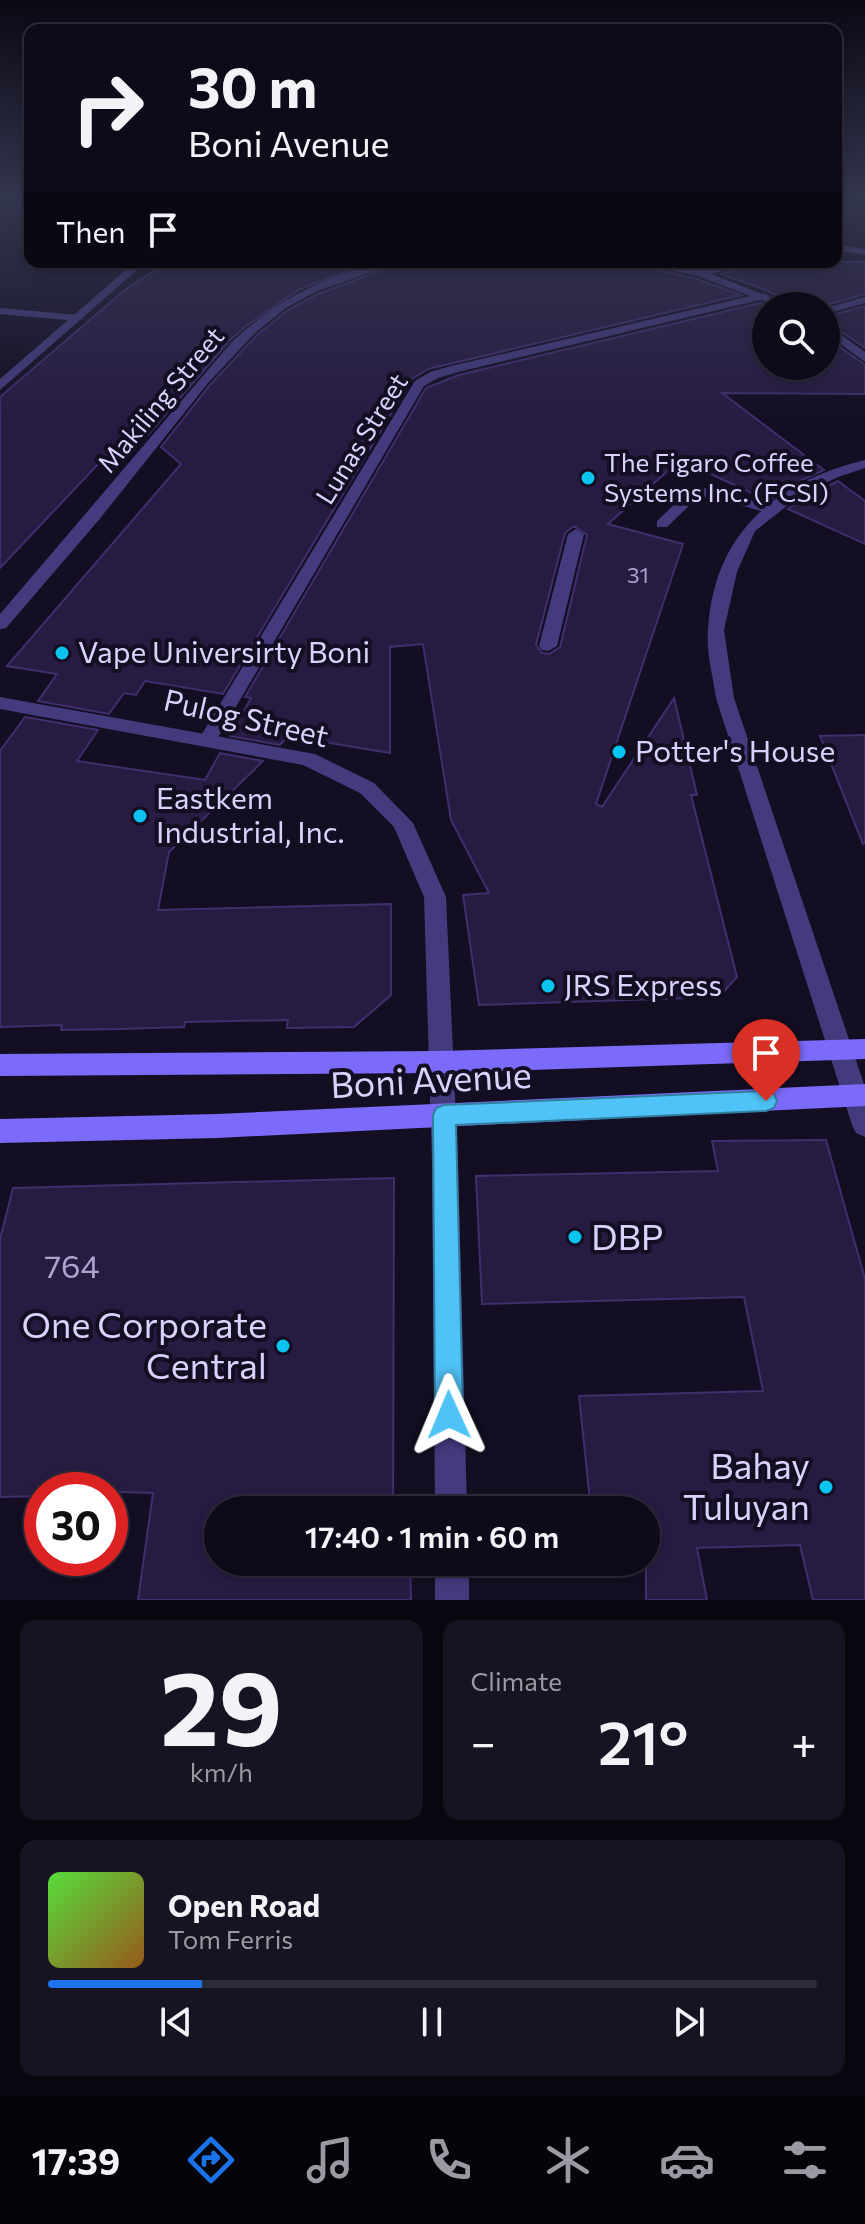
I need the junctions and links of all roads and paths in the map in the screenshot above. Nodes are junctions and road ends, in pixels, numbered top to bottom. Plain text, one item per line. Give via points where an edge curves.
1 (129, 273) edge
2 (360, 273) edge
3 (700, 273) edge
4 (753, 292) edge
5 (752, 299) edge
6 (865, 300) edge
7 (0, 303) edge
8 (840, 307) edge
9 (0, 311) edge
10 (40, 313) junction
11 (78, 318) junction
12 (840, 338) edge
13 (865, 358) edge
14 (0, 386) edge
15 (865, 464) edge
16 (771, 510) junction
17 (662, 524) dead end
18 (576, 534) dead end
19 (0, 624) edge
20 (548, 646) dead end
21 (0, 703) edge
22 (208, 739) junction
23 (852, 1050) edge
24 (440, 1062) junction
25 (0, 1065) edge
26 (860, 1095) edge
27 (444, 1115) junction
28 (865, 1125) edge
29 (0, 1131) edge
30 (451, 1496) edge
31 (452, 1576) edge
32 (452, 1600) edge

1 - 11 street
2 - 19 street, Makiling Street via 321,284 254,328
3 - 4 street
5 - 22 street, Lunas Street via 455,369 419,384
6 - 8 street
7 - 10 street
9 - 10 street
10 - 11 street
11 - 14 street
12 - 13 street
15 - 16 street via 844,467
16 - 17 street via 709,491 690,497
16 - 23 street via 742,539 729,576 716,631 725,698
18 - 20 street
21 - 22 street, Pulog Street
22 - 24 street, Pulog Street via 308,759 367,788 403,823 435,897
23 - 24 main road, Boni Avenue
23 - 26 street
24 - 25 main road, Boni Avenue
24 - 27 street, Pulog Street
26 - 27 main road, Boni Avenue
26 - 28 street
27 - 29 main road, Boni Avenue
27 - 30 street, Pulog Street
31 - 32 street

